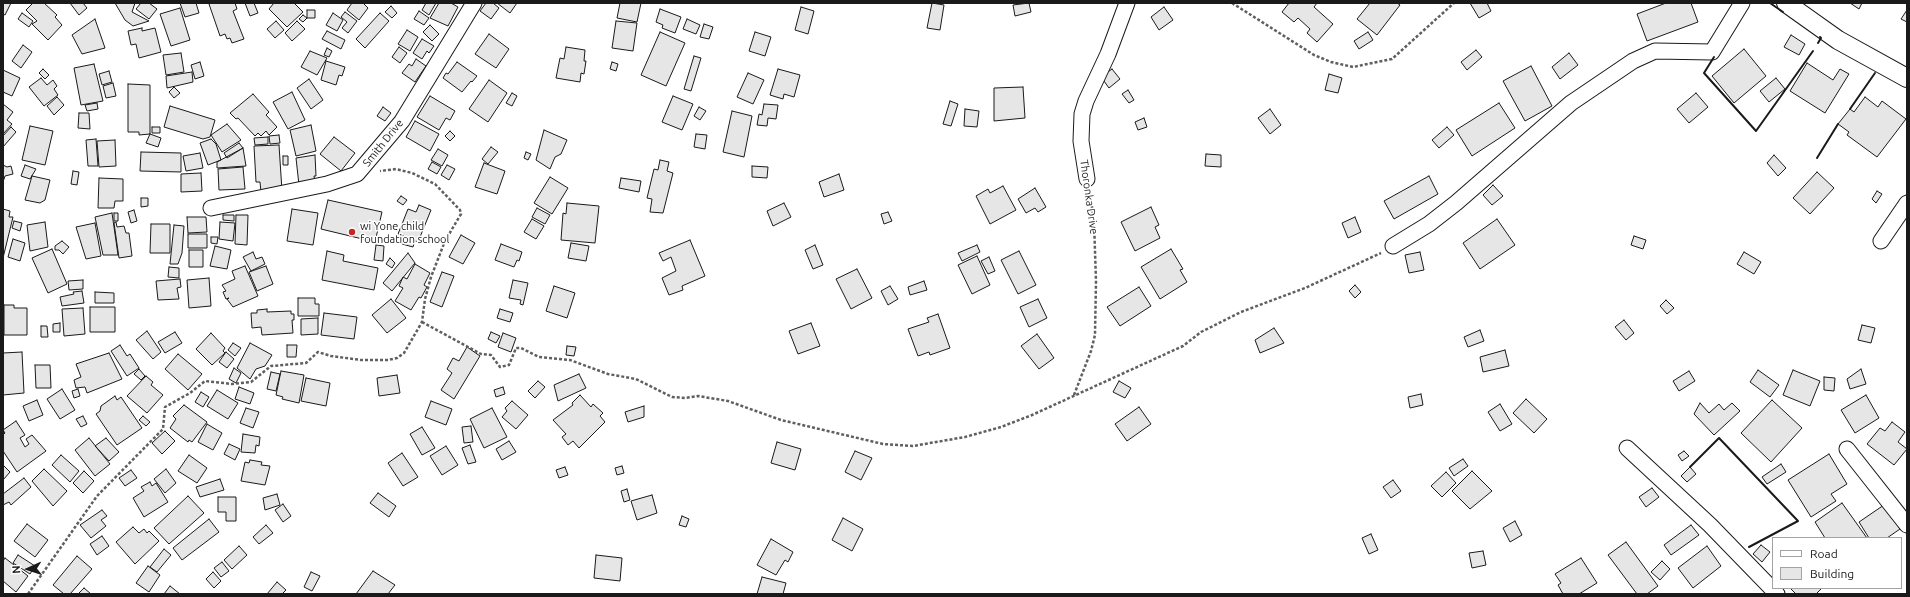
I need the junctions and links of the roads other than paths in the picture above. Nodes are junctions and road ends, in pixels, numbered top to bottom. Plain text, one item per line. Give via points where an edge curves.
1 (474, 3) edge
2 (1127, 3) edge
3 (1742, 3) edge
4 (1786, 3) edge
5 (1907, 78) edge
6 (1088, 179) road end
7 (1907, 203) edge
8 (211, 208) dead end
9 (1881, 241) dead end
10 (1393, 246) road end
11 (1627, 448) dead end
12 (1846, 449) dead end
13 (1907, 525) edge
14 (1772, 589) edge

1 - 8 street, Smith Drive via 402,121 357,174 327,184
2 - 6 street, Thoronka Drive via 1082,114 1081,142
3 - 10 street via 1712,52 1655,51 1633,61 1570,103 1456,203
4 - 5 street via 1838,40
7 - 9 street
11 - 14 street via 1710,525
12 - 13 street

